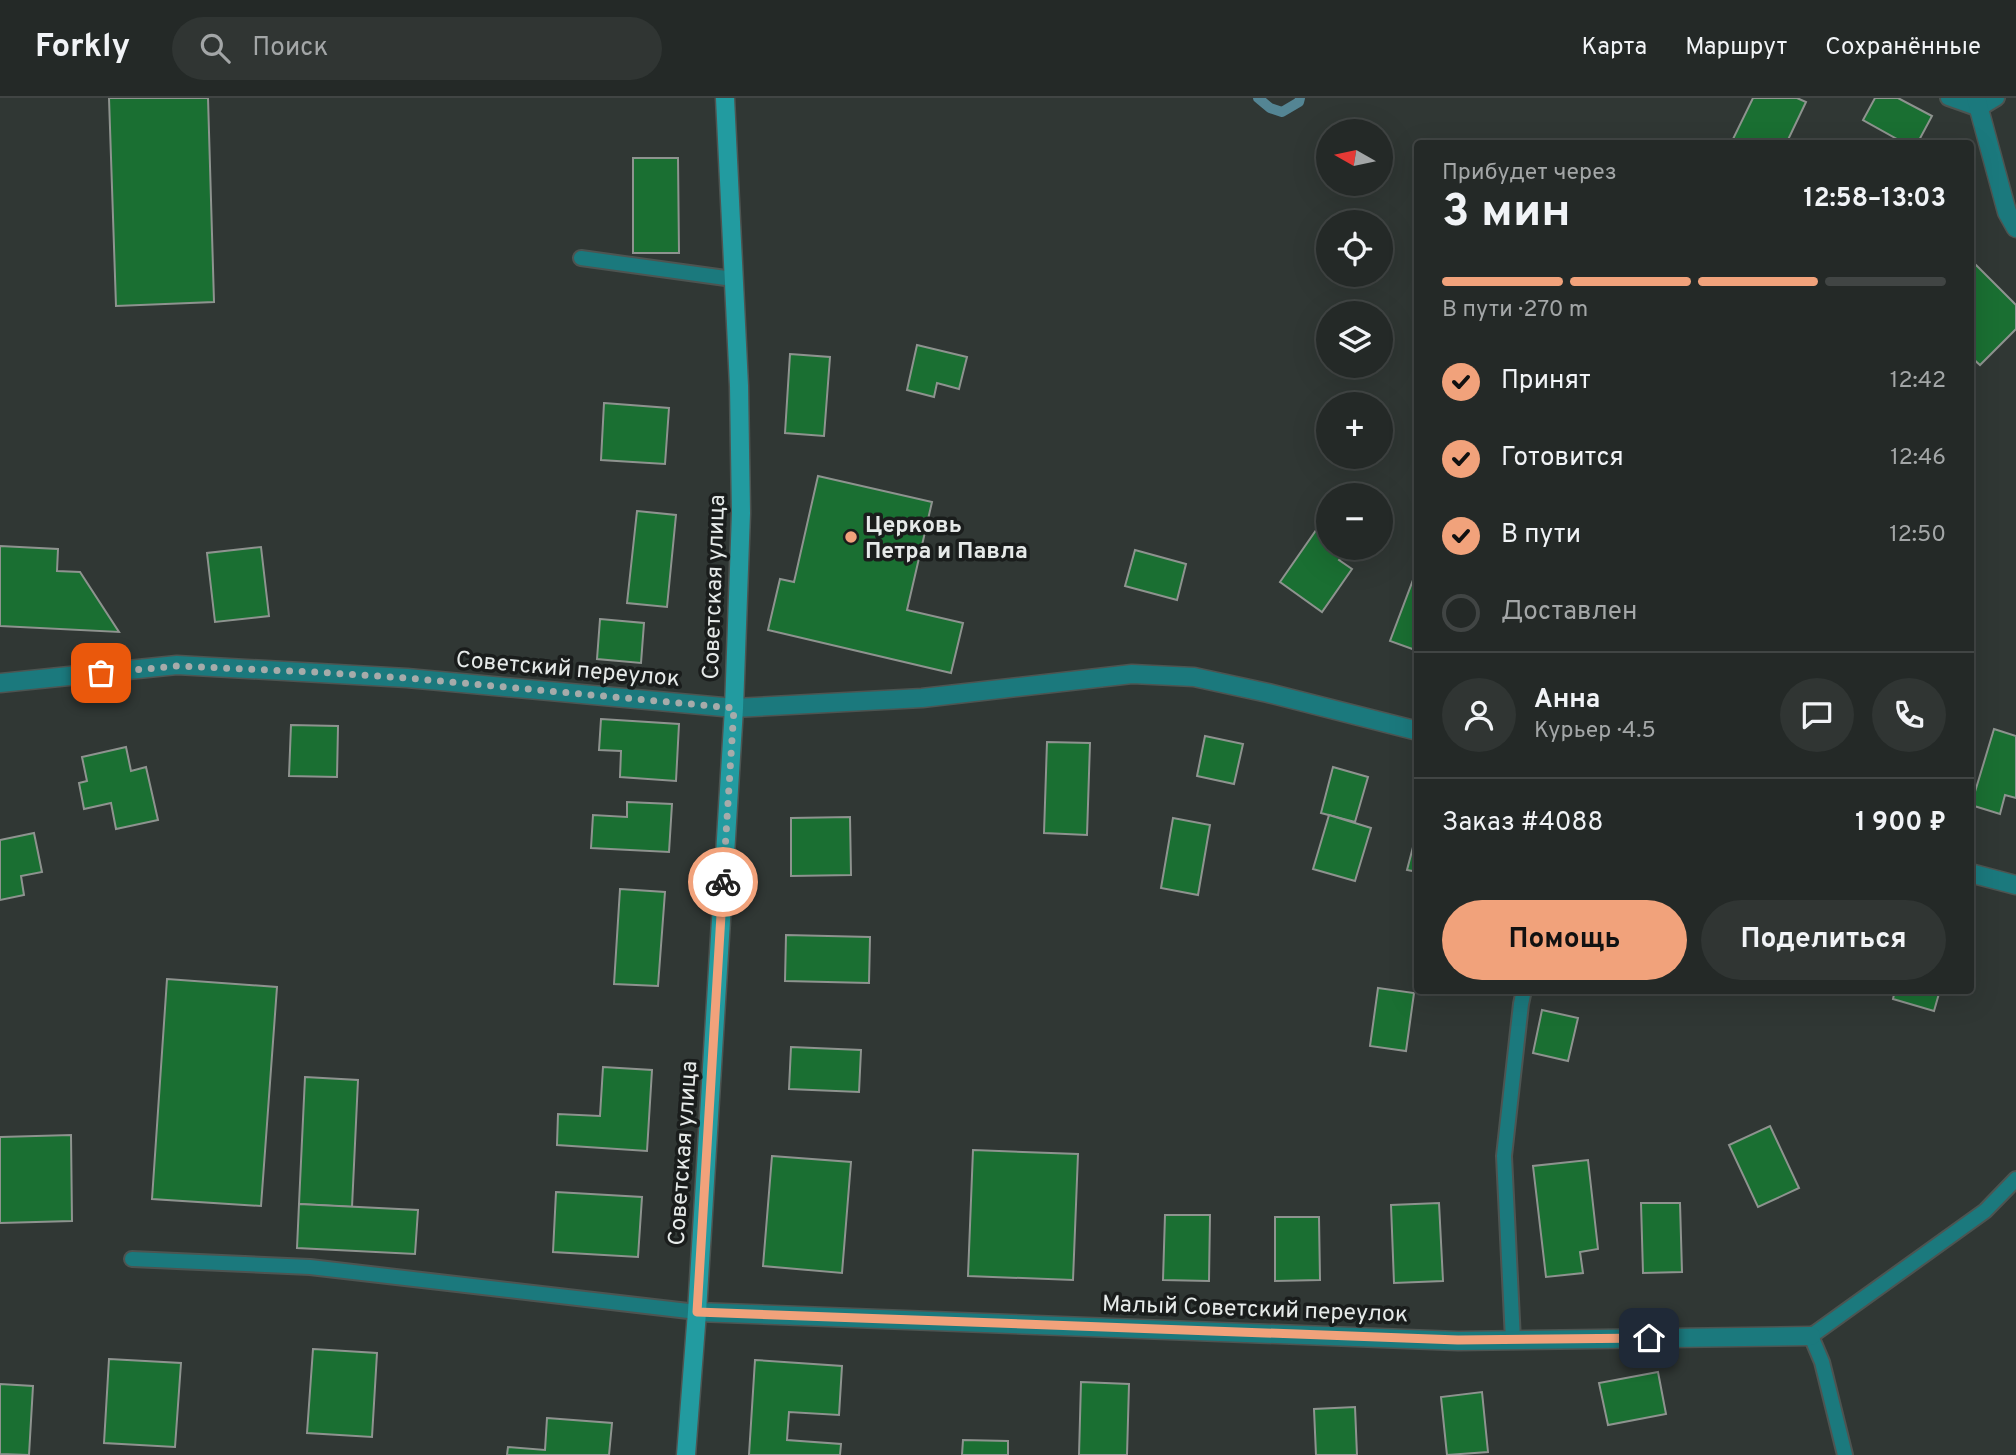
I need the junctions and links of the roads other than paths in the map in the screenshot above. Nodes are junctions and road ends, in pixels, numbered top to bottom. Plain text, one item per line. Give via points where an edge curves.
1 (725, 98) edge
2 (1948, 98) edge
3 (1997, 98) edge
4 (1978, 103) edge
5 (2016, 228) edge
6 (581, 258) dead end
7 (733, 279) junction
8 (0, 683) edge
9 (734, 708) junction
10 (1414, 730) edge
11 (1974, 874) edge
12 (2016, 885) edge
13 (1523, 994) edge
14 (2016, 1179) edge
15 (132, 1259) dead end
16 (697, 1312) junction
17 (1811, 1336) junction
18 (1513, 1340) junction
19 (686, 1455) edge
20 (1845, 1455) edge

1 - 7 main road, Советская улица
2 - 4 lane
3 - 4 lane
4 - 5 street via 2007,212
6 - 7 lane
7 - 9 main road, Советская улица via 741,513
8 - 9 street, Советский переулок via 177,666 407,678
9 - 10 street, Советский переулок via 922,698 1132,674 1194,677
9 - 16 main road, Советская улица
11 - 12 street
13 - 18 lane via 1504,1156
14 - 17 lane via 1985,1210
15 - 16 lane via 310,1267
16 - 18 street, Малый Советский переулок
16 - 19 main road, Советская улица
17 - 18 street, Малый Советский переулок
17 - 20 lane

